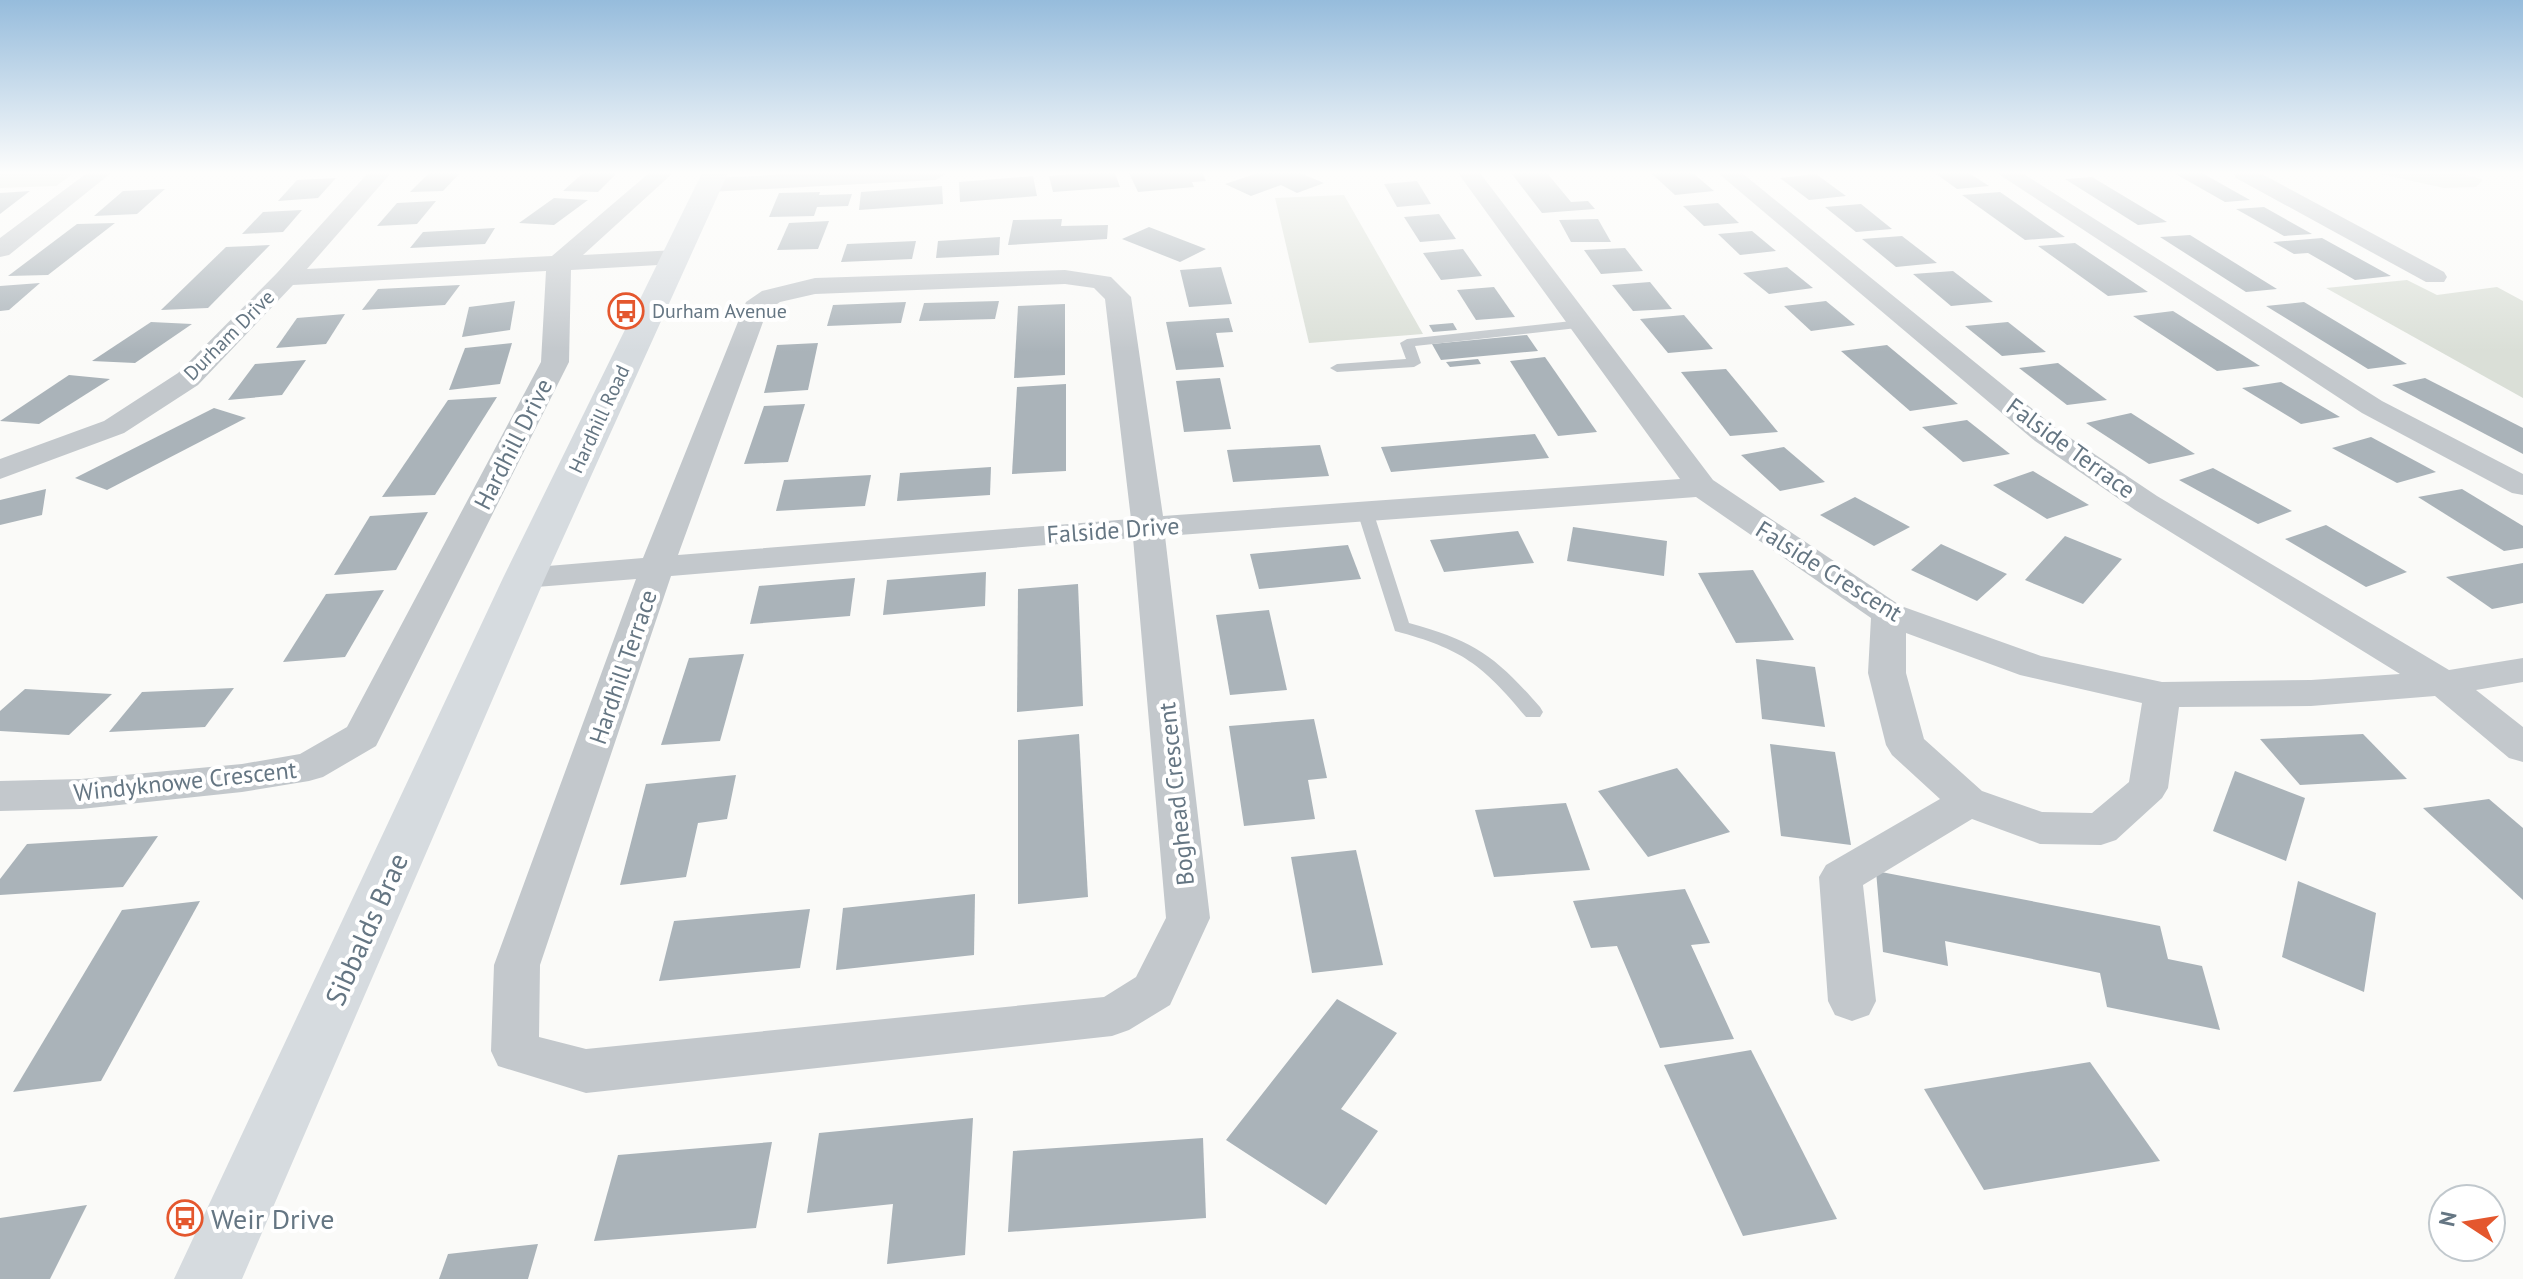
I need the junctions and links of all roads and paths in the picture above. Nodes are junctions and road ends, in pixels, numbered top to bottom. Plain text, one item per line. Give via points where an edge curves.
1 (22, 233) edge
2 (327, 233) edge
3 (594, 233) edge
4 (687, 233) edge
5 (1513, 233) edge
6 (1801, 233) edge
7 (2101, 233) edge
8 (2354, 233) edge
9 (0, 250) edge
10 (676, 257) junction
11 (559, 263) junction
12 (2435, 277) dead end
13 (286, 278) junction
14 (771, 296) joint
15 (1581, 324) junction
16 (1337, 368) dead end
17 (0, 470) edge
18 (2523, 486) edge
19 (1702, 487) junction
20 (1365, 511) junction
21 (1148, 527) junction
22 (658, 566) junction
23 (524, 578) junction
24 (1889, 614) junction
25 (2523, 670) edge
26 (2443, 683) junction
27 (2162, 695) junction
28 (1533, 712) dead end
29 (362, 736) joint
30 (2523, 748) edge
31 (0, 796) edge
32 (1968, 802) junction
33 (1852, 1001) dead end
34 (515, 1051) joint
35 (208, 1279) edge

1 - 9 street
2 - 13 street, Durham Drive
3 - 11 street
4 - 10 main road, Hardhill Road
5 - 15 street, Falside Crescent
6 - 26 street, Falside Terrace via 2046,435 2146,503
7 - 18 street via 2372,407
8 - 12 street
10 - 11 street
10 - 23 main road, Hardhill Road
11 - 13 street
11 - 29 street, Hardhill Drive via 555,362
13 - 17 street, Durham Drive via 188,379 114,427
14 - 21 street, Boghead Crescent via 815,286 1065,277 1102,282 1118,297
14 - 22 street, Hardhill Terrace via 755,307 747,322
15 - 16 lane via 1407,343 1414,363
15 - 19 street, Falside Crescent
19 - 20 street, Falside Drive
19 - 24 street, Falside Crescent
20 - 21 street, Falside Drive
20 - 28 lane via 1401,627 1468,647 1491,662
21 - 22 street, Falside Drive
21 - 34 street, Boghead Crescent via 1188,918 1153,991 1112,1016 586,1071
22 - 23 street, Falside Drive
22 - 34 street, Hardhill Terrace via 517,965
23 - 35 main road, Sibbalds Brae
24 - 27 street, Falside Crescent via 2033,666
24 - 32 street via 1887,673 1906,745
25 - 26 street, Falside Crescent
26 - 27 street, Falside Crescent via 2311,693
26 - 30 street
27 - 32 street via 2148,788 2101,829 2040,828
29 - 31 street, Windyknowe Crescent via 309,767 81,794
32 - 33 street via 1841,877

